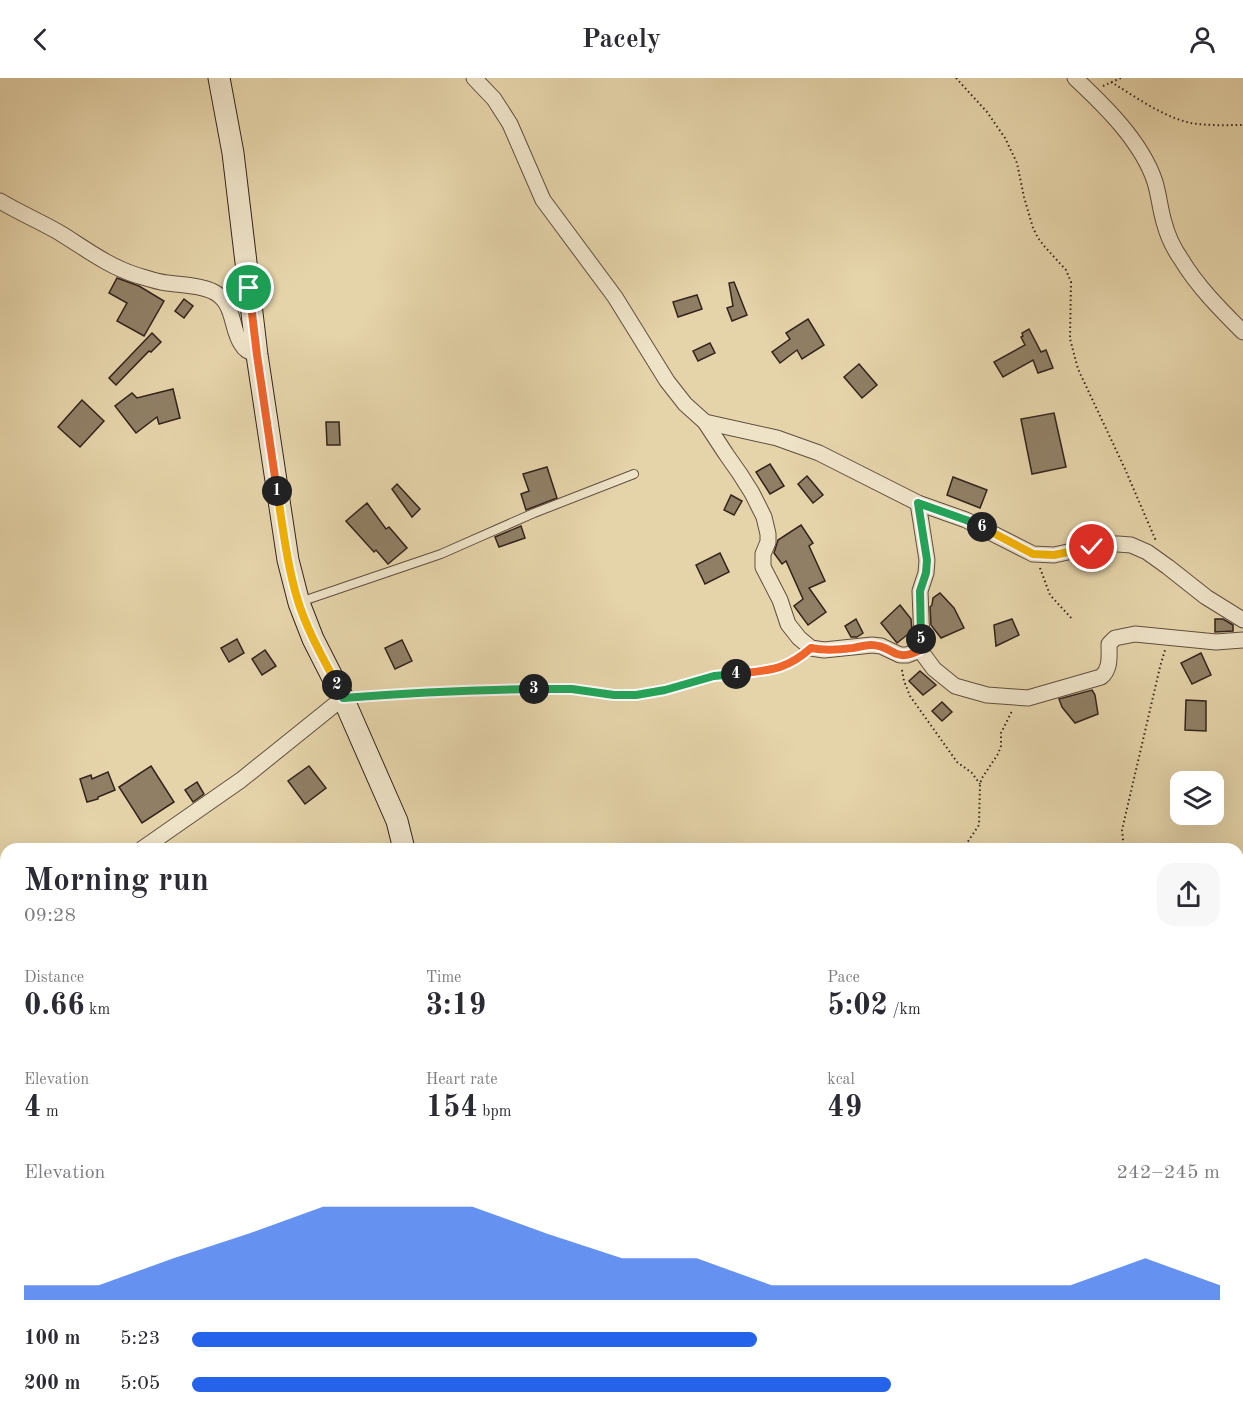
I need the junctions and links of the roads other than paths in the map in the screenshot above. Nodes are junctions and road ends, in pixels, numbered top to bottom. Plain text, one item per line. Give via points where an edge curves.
1 (219, 78) edge
2 (474, 78) edge
3 (1075, 78) edge
4 (0, 201) edge
5 (1243, 332) edge
6 (257, 355) junction
7 (705, 422) junction
8 (634, 474) dead end
9 (918, 503) junction
10 (299, 603) junction
11 (1243, 620) edge
12 (1243, 640) edge
13 (920, 650) junction
14 (343, 698) junction
15 (151, 843) edge
16 (402, 843) edge

1 - 6 street via 233,153
2 - 7 street via 510,124 543,200 615,297 667,381
3 - 5 street via 1129,135 1155,182 1164,224 1181,260
4 - 6 street via 115,267 164,283 213,291 231,313 240,343
6 - 10 street via 288,560
7 - 9 street via 777,438 819,453
7 - 13 street via 741,474 764,517 768,542 763,567 788,624 799,638 811,648 824,650 872,645 907,656
8 - 10 lane via 441,554
9 - 11 street via 966,520 1033,554 1054,555 1104,544 1131,545 1147,552
9 - 13 street via 927,560 920,591
10 - 14 street
12 - 13 street via 1216,642 1135,634 1115,638 1109,644 1108,667 1101,677 1028,698 987,695 955,686 934,669
14 - 15 street via 241,780
14 - 16 street via 397,821

